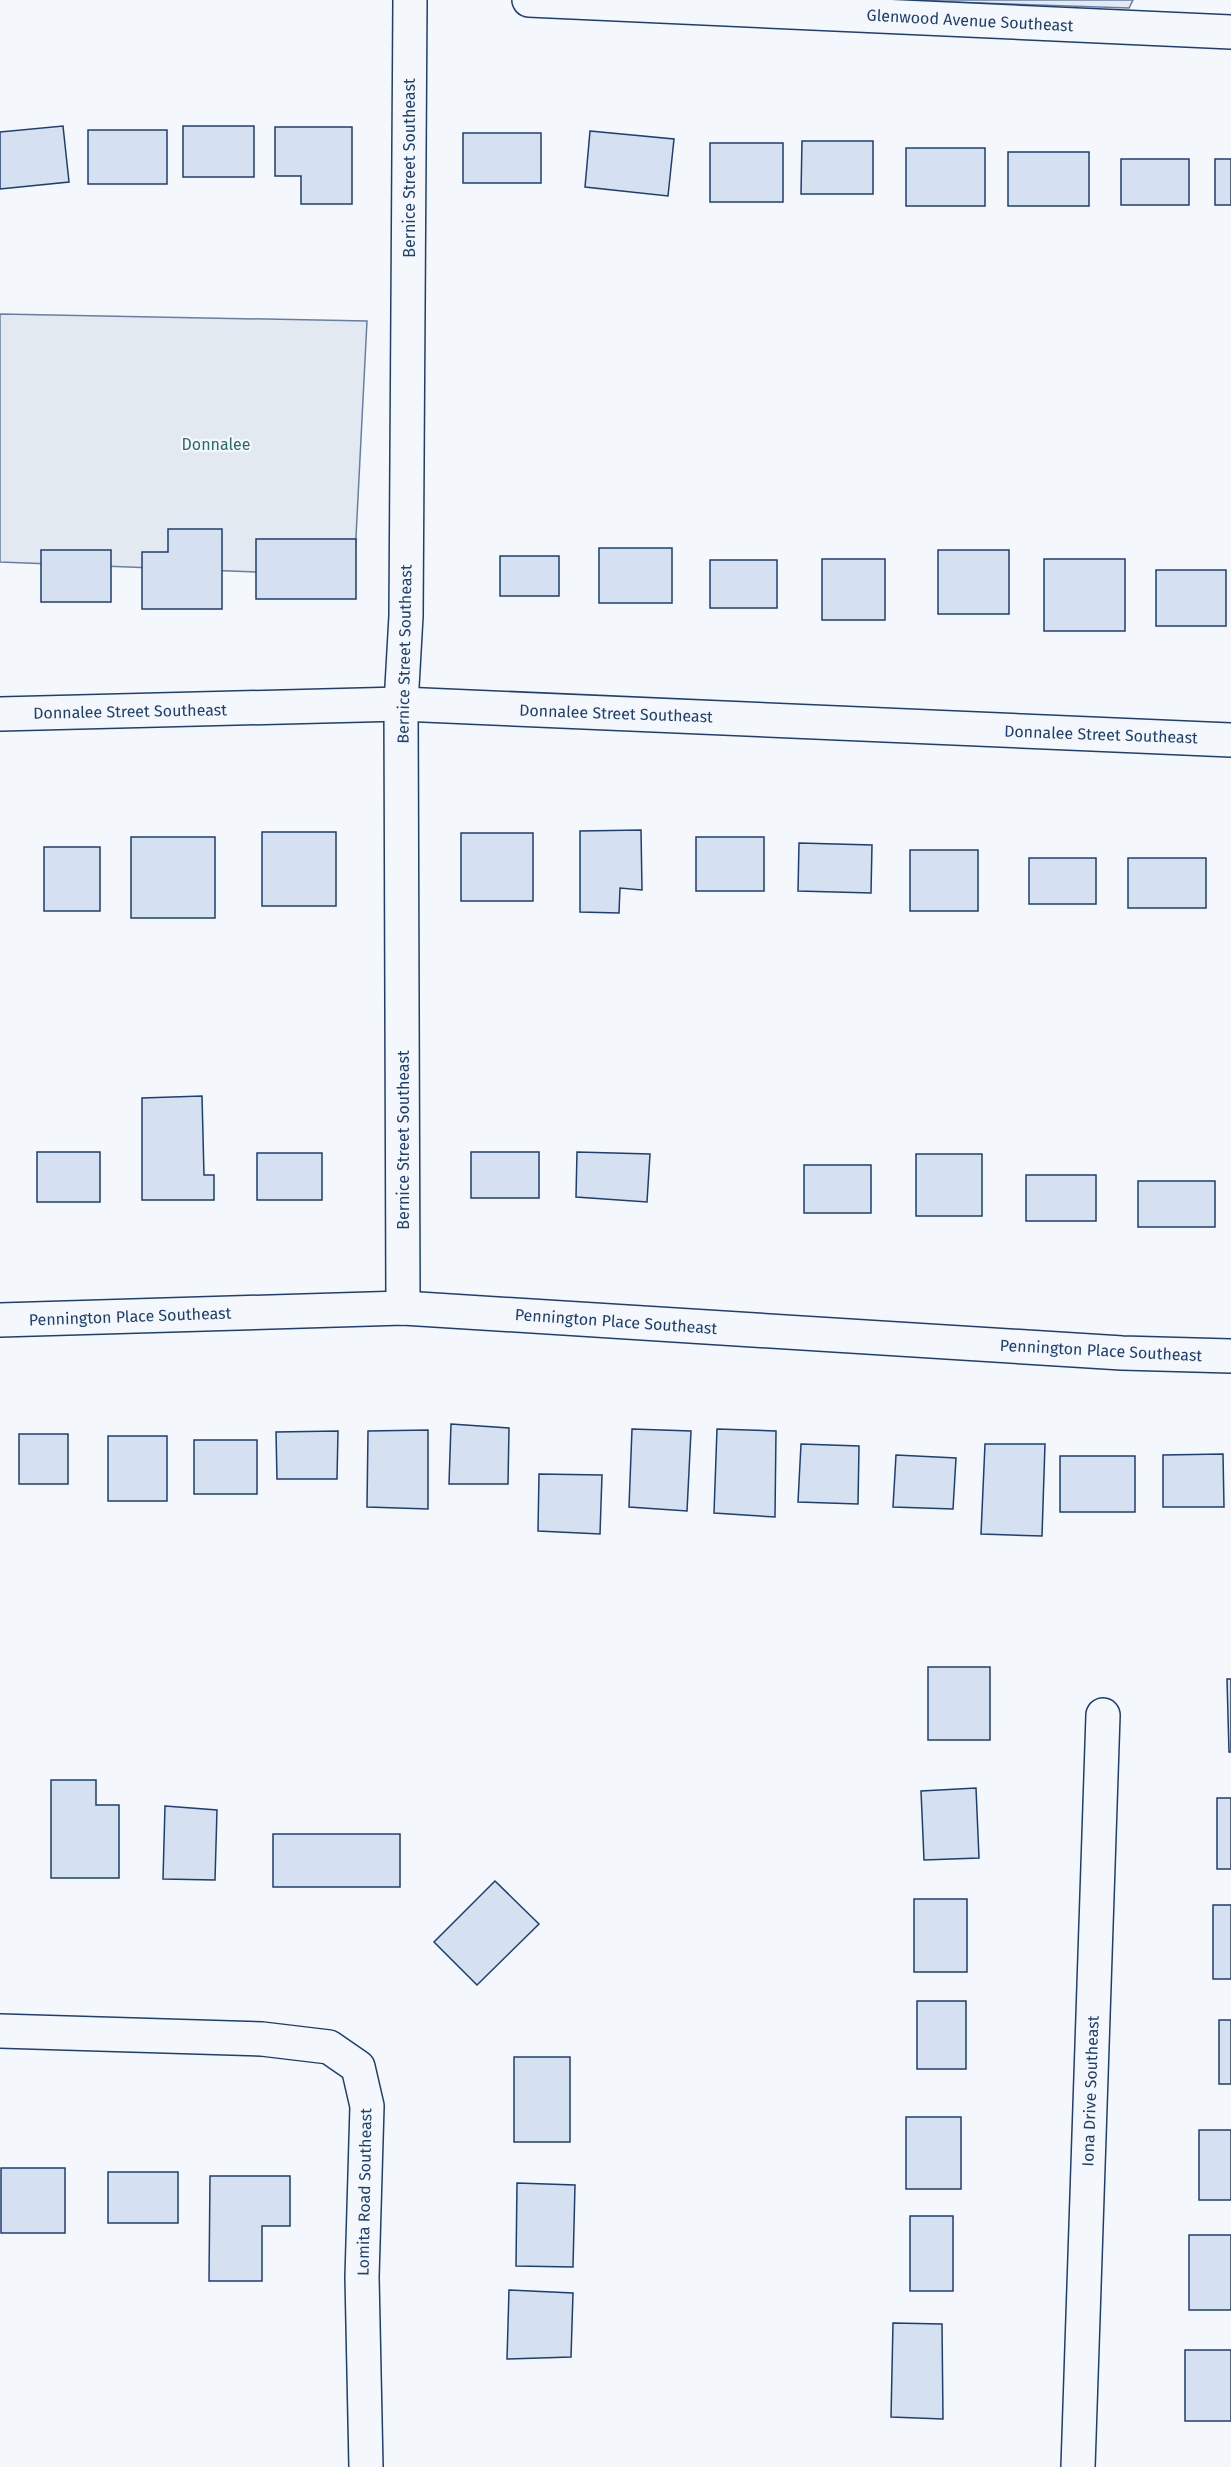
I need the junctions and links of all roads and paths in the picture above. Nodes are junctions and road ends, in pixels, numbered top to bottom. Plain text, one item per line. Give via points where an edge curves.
1 (410, 0) edge
2 (529, 0) edge
3 (1231, 32) edge
4 (402, 704) junction
5 (0, 714) edge
6 (1231, 740) edge
7 (403, 1308) junction
8 (0, 1320) edge
9 (1231, 1356) edge
10 (1103, 1715) dead end
11 (0, 2031) edge
12 (366, 2467) edge
13 (1078, 2467) edge

1 - 4 street, Bernice Street Southeast
2 - 3 street, Glenwood Avenue Southeast
4 - 5 street, Donnalee Street Southeast
4 - 6 street, Donnalee Street Southeast
4 - 7 street, Bernice Street Southeast
7 - 8 street, Pennington Place Southeast
7 - 9 street, Pennington Place Southeast via 1122,1353
10 - 13 street, Iona Drive Southeast
11 - 12 street, Lomita Road Southeast via 262,2039 329,2047 358,2067 367,2106 362,2277

